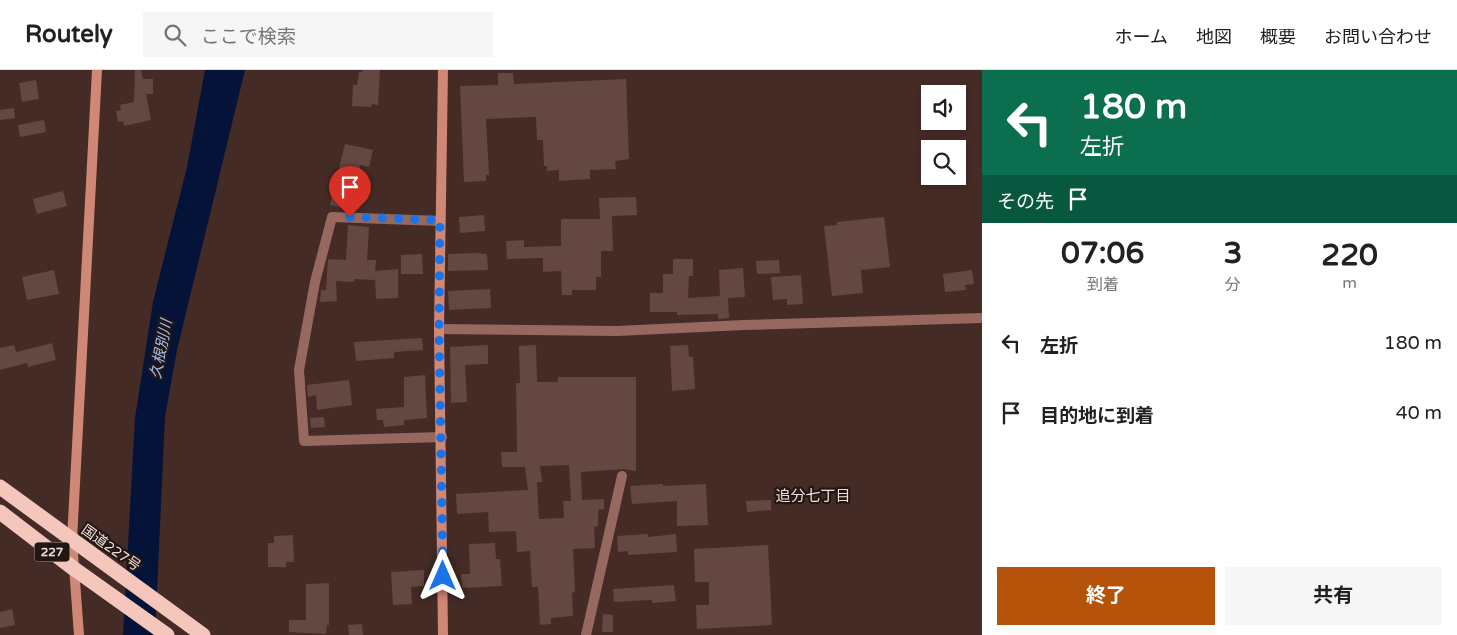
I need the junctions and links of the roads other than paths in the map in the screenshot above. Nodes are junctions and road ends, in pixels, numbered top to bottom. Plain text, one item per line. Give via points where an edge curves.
1 (97, 70) edge
2 (443, 70) edge
3 (440, 220) junction
4 (982, 318) edge
5 (439, 329) junction
6 (442, 437) junction
7 (622, 476) dead end
8 (0, 487) edge
9 (0, 512) edge
10 (72, 540) junction
11 (73, 568) junction
12 (79, 635) edge
13 (167, 635) edge
14 (203, 635) edge
15 (443, 635) edge
16 (586, 635) edge

1 - 10 street
2 - 3 street
3 - 5 street
3 - 6 street via 332,217 315,282 300,370 304,441
4 - 5 street via 617,331
5 - 6 street
6 - 15 street
7 - 16 street
8 - 10 highway, 国道227号 / 227
9 - 11 highway, 227
10 - 11 street
10 - 14 highway, 国道227号 / 227
11 - 12 street
11 - 13 highway, 227

